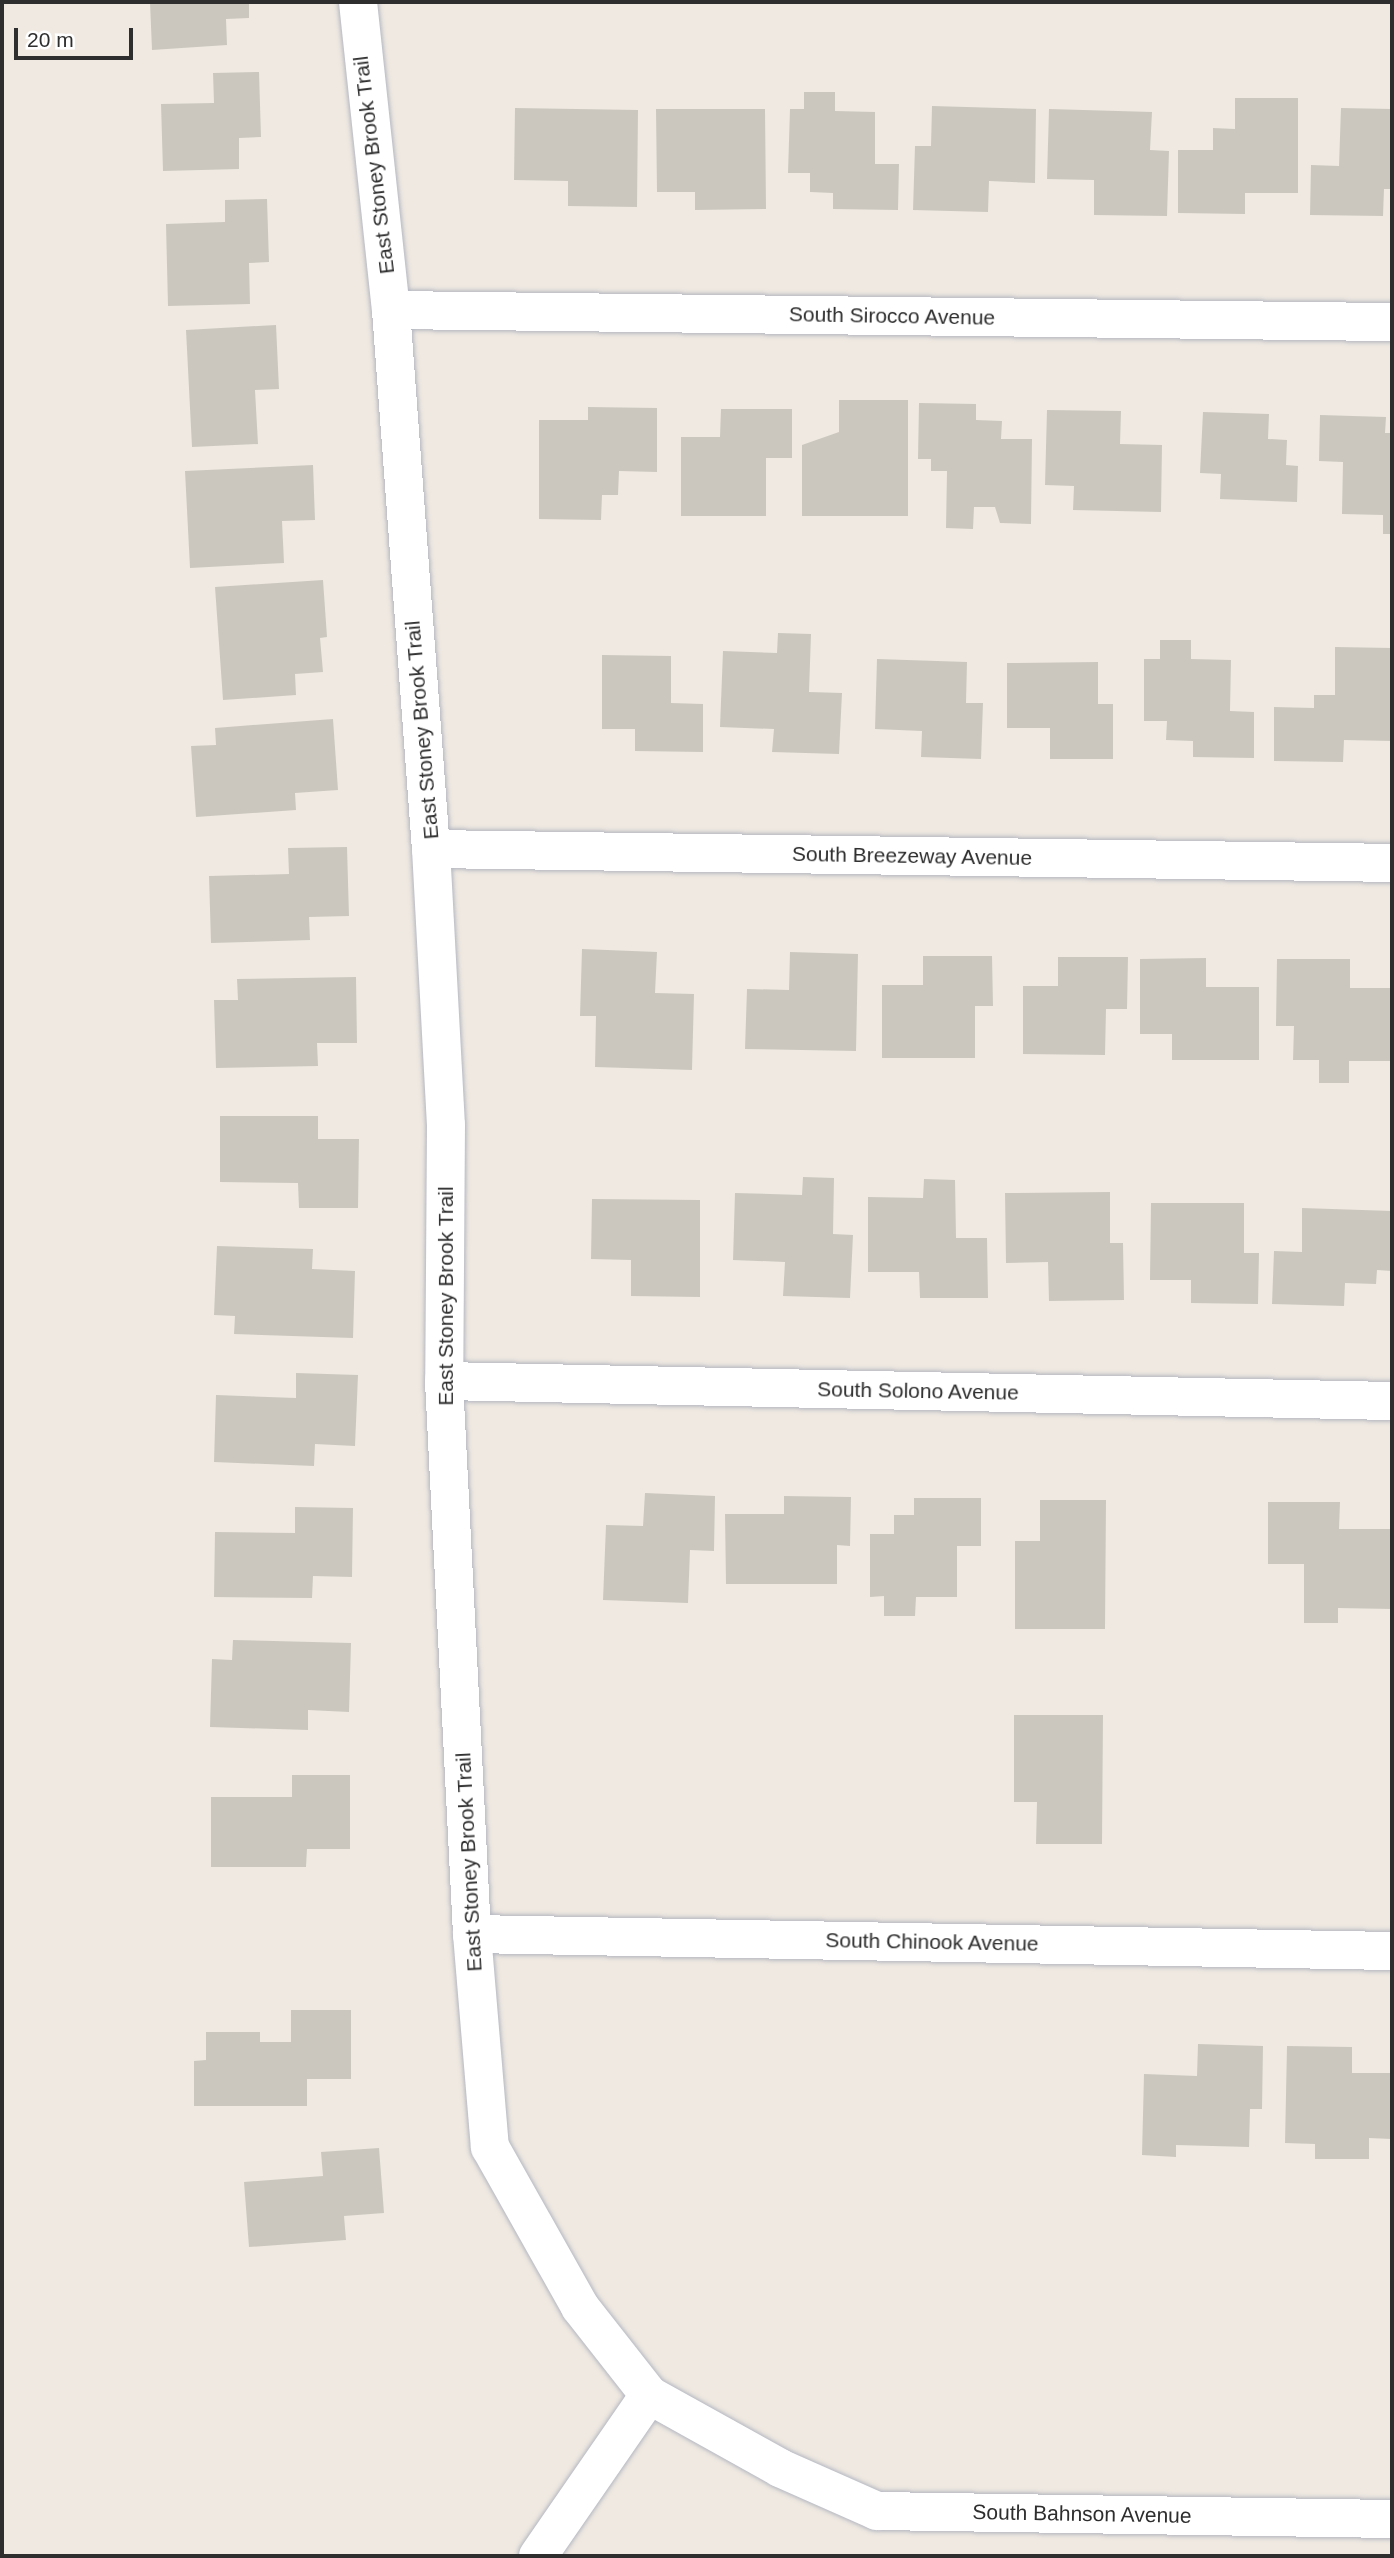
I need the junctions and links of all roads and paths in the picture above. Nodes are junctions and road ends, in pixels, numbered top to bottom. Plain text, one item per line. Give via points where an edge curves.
1 (358, 2) edge
2 (391, 310) junction
3 (1392, 322) edge
4 (431, 849) junction
5 (1392, 863) edge
6 (444, 1381) junction
7 (1392, 1401) edge
8 (472, 1934) junction
9 (1392, 1951) edge
10 (649, 2395) junction
11 (780, 2468) joint
12 (1392, 2519) edge
13 (538, 2556) edge

1 - 2 street, East Stoney Brook Trail
2 - 3 street, South Sirocco Avenue
2 - 4 street, East Stoney Brook Trail
4 - 5 street, South Breezeway Avenue
4 - 6 street, East Stoney Brook Trail via 446,1125
6 - 7 street, South Solono Avenue
6 - 8 street, East Stoney Brook Trail
8 - 9 street, South Chinook Avenue
8 - 10 street, East Stoney Brook Trail via 490,2147 580,2307
10 - 11 street, East Stoney Brook Trail
10 - 13 street
11 - 12 street, South Bahnson Avenue via 877,2511

